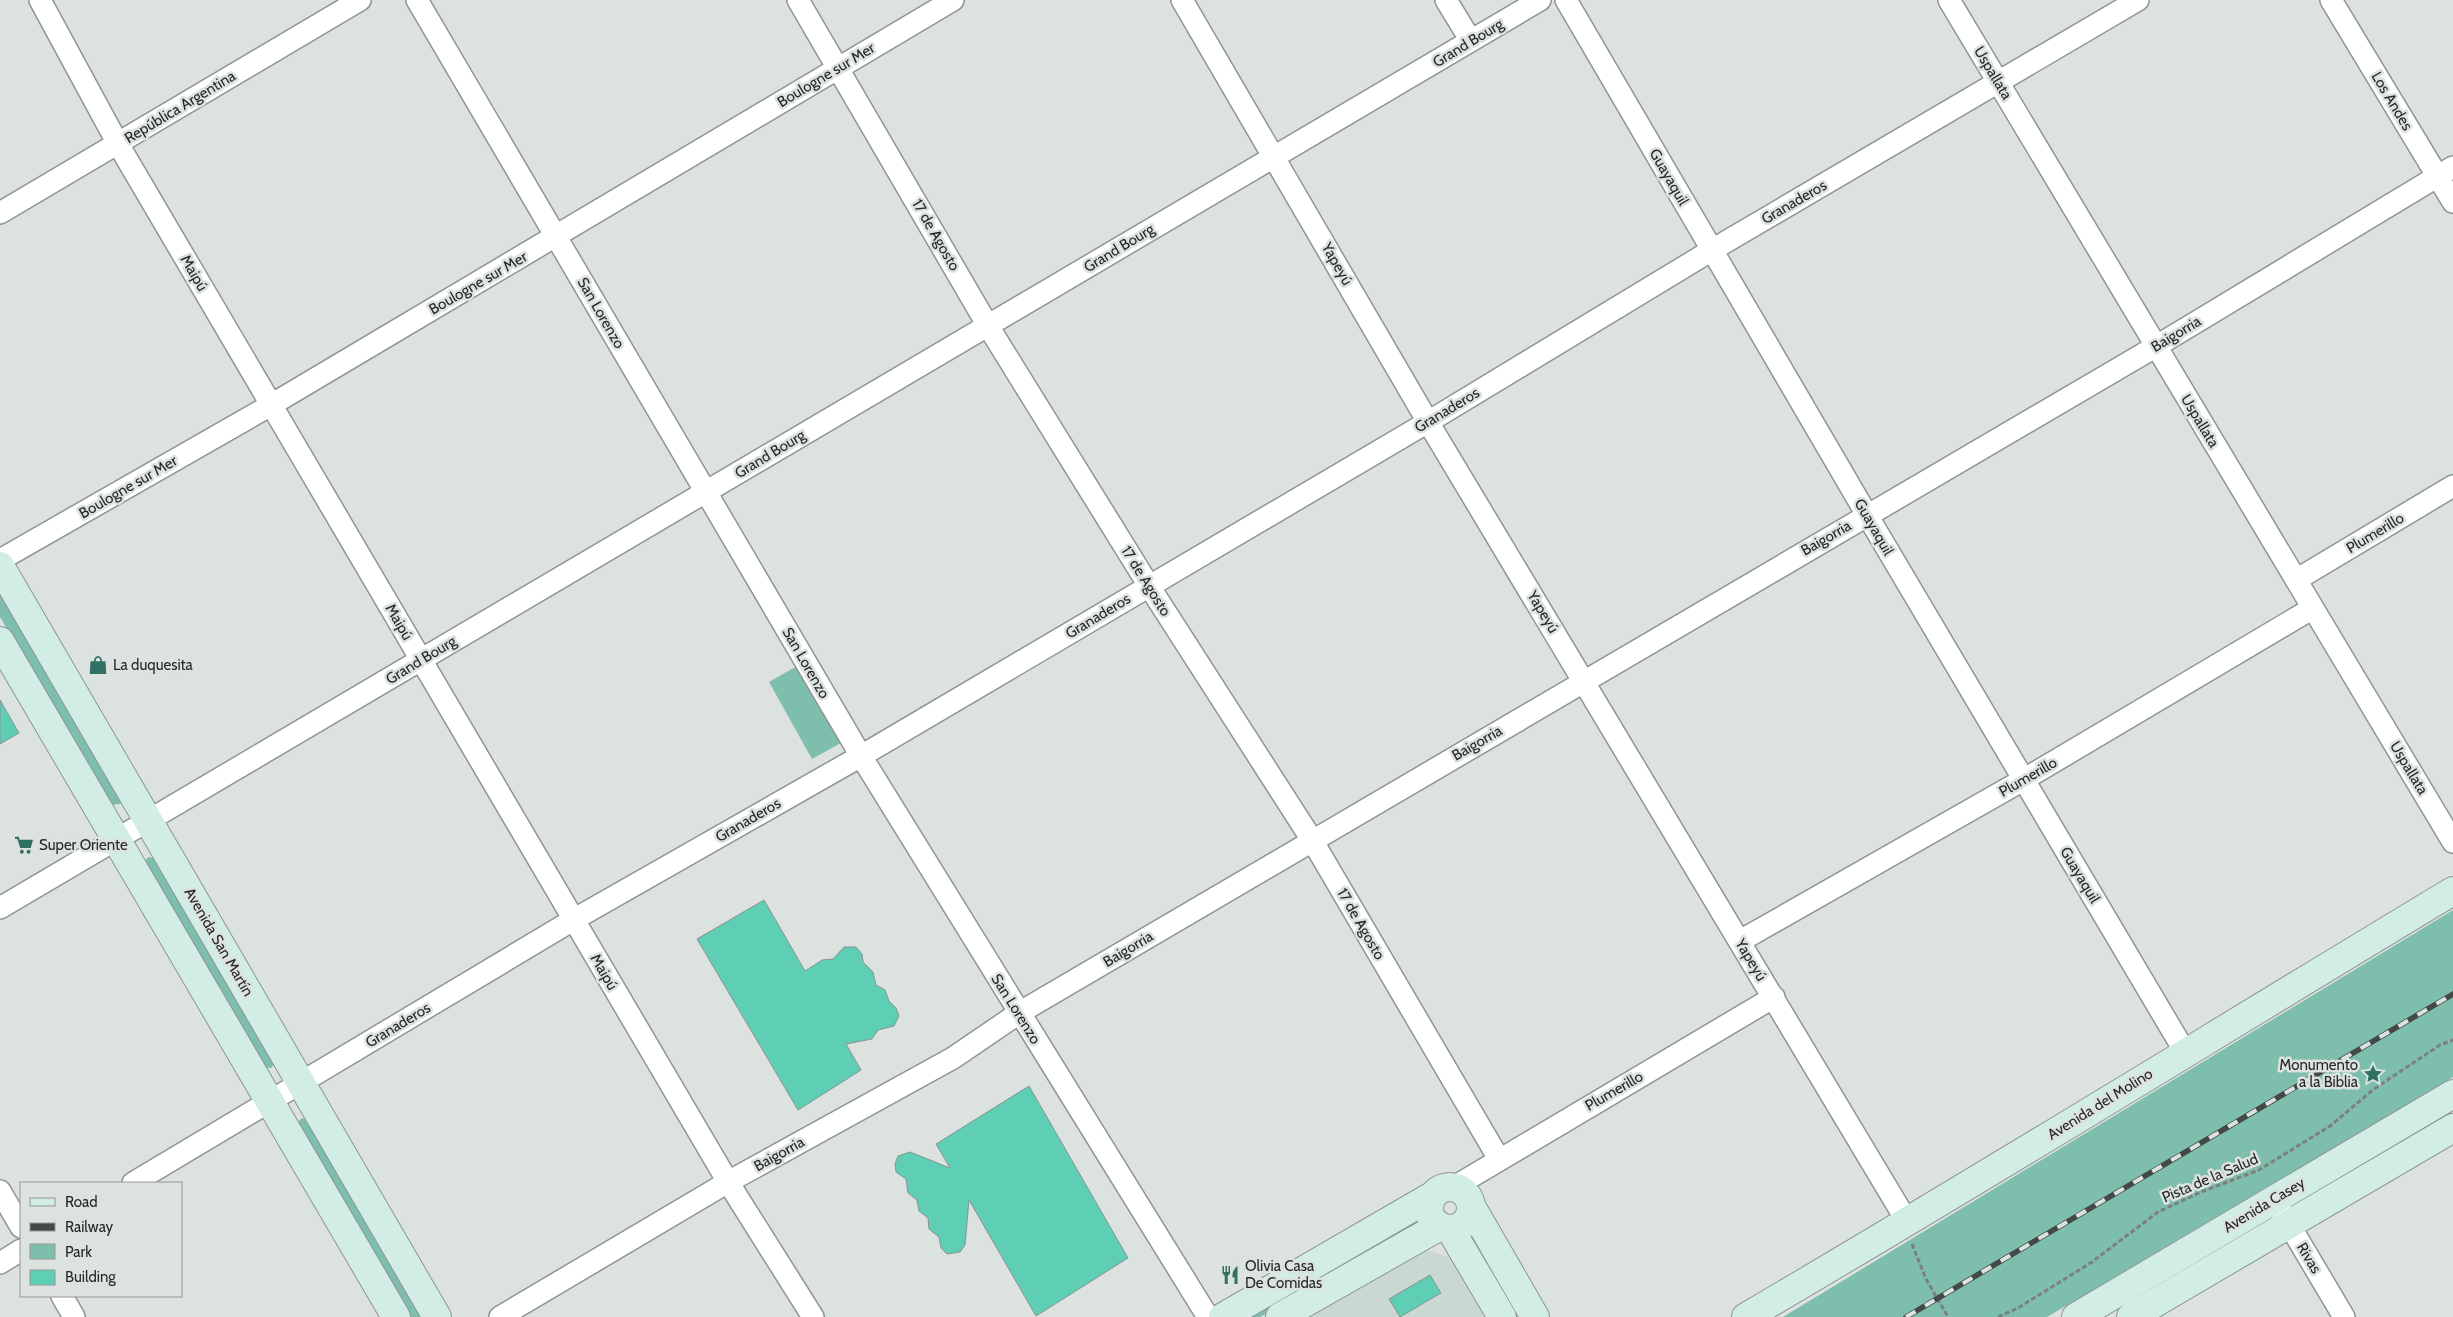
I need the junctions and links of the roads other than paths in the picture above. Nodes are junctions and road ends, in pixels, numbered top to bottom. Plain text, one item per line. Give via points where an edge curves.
1 (40, 0) edge
2 (360, 0) edge
3 (417, 0) edge
4 (798, 0) edge
5 (953, 0) edge
6 (1182, 0) edge
7 (1446, 0) edge
8 (1540, 0) edge
9 (1566, 0) edge
10 (1949, 0) edge
11 (2138, 0) edge
12 (2332, 0) edge
13 (1471, 41) junction
14 (838, 68) junction
15 (1999, 83) junction
16 (118, 144) junction
17 (1274, 157) junction
18 (2445, 172) edge
19 (2453, 202) edge
20 (0, 213) edge
21 (556, 237) junction
22 (1712, 250) junction
23 (988, 326) junction
24 (2155, 347) junction
25 (271, 405) junction
26 (1428, 422) junction
27 (2453, 486) edge
28 (706, 492) junction
29 (1867, 515) junction
30 (0, 560) edge
31 (0, 566) edge
32 (2296, 580) junction
33 (1149, 586) junction
34 (2313, 608) junction
35 (0, 641) edge
36 (421, 660) junction
37 (1584, 680) junction
38 (861, 756) junction
39 (2023, 780) junction
40 (149, 821) junction
41 (116, 840) junction
42 (1312, 840) junction
43 (2453, 842) edge
44 (2453, 891) edge
45 (0, 908) edge
46 (573, 920) junction
47 (1740, 941) junction
48 (1774, 997) junction
49 (1019, 1013) junction
50 (2185, 1052) junction
51 (301, 1083) junction
52 (2453, 1094) edge
53 (269, 1101) junction
54 (2453, 1128) edge
55 (1499, 1159) junction
56 (135, 1182) edge
57 (728, 1182) junction
58 (0, 1191) edge
59 (1452, 1197) junction
60 (2274, 1199) junction
61 (1908, 1223) junction
62 (20, 1225) edge
63 (2290, 1225) junction
64 (1445, 1228) junction
65 (20, 1251) edge
66 (0, 1262) edge
67 (63, 1297) edge
68 (74, 1317) edge
69 (396, 1317) edge
70 (437, 1317) edge
71 (500, 1317) edge
72 (813, 1317) edge
73 (1208, 1317) edge
74 (1223, 1317) edge
75 (1280, 1317) edge
76 (1502, 1317) edge
77 (1535, 1317) edge
78 (1746, 1317) edge
79 (2076, 1317) edge
80 (2132, 1317) edge
81 (2344, 1317) edge

1 - 16 street, Maipú
2 - 16 street, República Argentina
3 - 21 street, San Lorenzo
4 - 14 street, 17 de Agosto
5 - 14 street, Boulogne sur Mer
6 - 17 street, Yapeyú
7 - 13 street
8 - 13 street, Grand Bourg
9 - 22 street, Guayaquil
10 - 15 street, Uspallata
11 - 15 street, Granaderos
12 - 18 street, Los Andes
13 - 17 street, Grand Bourg
14 - 21 street, Boulogne sur Mer
14 - 23 street, 17 de Agosto
15 - 22 street, Granaderos
15 - 24 street, Uspallata
16 - 20 street, República Argentina
16 - 25 street, Maipú
17 - 23 street, Grand Bourg
17 - 26 street, Yapeyú
18 - 19 street, Los Andes
18 - 24 street, Baigorria
21 - 25 street, Boulogne sur Mer
21 - 28 street, San Lorenzo
22 - 26 street, Granaderos
22 - 29 street, Guayaquil
23 - 28 street, Grand Bourg
23 - 33 street, 17 de Agosto
24 - 29 street, Baigorria
24 - 32 street, Uspallata
25 - 30 street, Boulogne sur Mer
25 - 36 street, Maipú
26 - 33 street, Granaderos
26 - 37 street, Yapeyú
27 - 32 street, Plumerillo
28 - 36 street, Grand Bourg
28 - 38 street, San Lorenzo
29 - 37 street, Baigorria
29 - 39 street, Guayaquil
31 - 40 main road, Avenida San Martín
32 - 34 street, Uspallata
33 - 38 street, Granaderos
33 - 42 street, 17 de Agosto
34 - 39 street, Plumerillo
34 - 43 street, Uspallata
35 - 41 main road
36 - 40 street, Grand Bourg
36 - 46 street, Maipú
37 - 42 street, Baigorria
37 - 47 street, Yapeyú
38 - 46 street, Granaderos
38 - 49 street, San Lorenzo
39 - 47 street, Plumerillo
39 - 50 street, Guayaquil
40 - 41 street, Grand Bourg
40 - 51 main road, Avenida San Martín
41 - 45 street, Grand Bourg
41 - 53 main road
42 - 49 street, Baigorria
42 - 55 street, 17 de Agosto
44 - 50 main road, Avenida del Molino
46 - 51 street, Granaderos
46 - 57 street, Maipú
47 - 48 street, Yapeyú
48 - 55 street, Plumerillo
48 - 61 street, Yapeyú
49 - 57 street, Baigorria via 954,1058
49 - 73 street, San Lorenzo
50 - 61 main road, Avenida del Molino
51 - 53 street, Granaderos
51 - 70 main road, Avenida San Martín
52 - 60 main road, Avenida Casey
53 - 56 street, Granaderos
53 - 69 main road
54 - 63 main road, Avenida Casey
55 - 59 street, Plumerillo
57 - 71 street, Baigorria
57 - 72 street, Maipú
58 - 62 street
59 - 64 main road via 1429,1210 1431,1217
59 - 64 main road via 1469,1216 1460,1226
59 - 74 main road
59 - 77 main road
60 - 63 street, Rivas
60 - 79 main road, Avenida Casey
61 - 78 main road, Avenida del Molino
63 - 80 main road, Avenida Casey
63 - 81 street, Rivas
64 - 75 main road
64 - 76 main road
65 - 66 street
67 - 68 street

